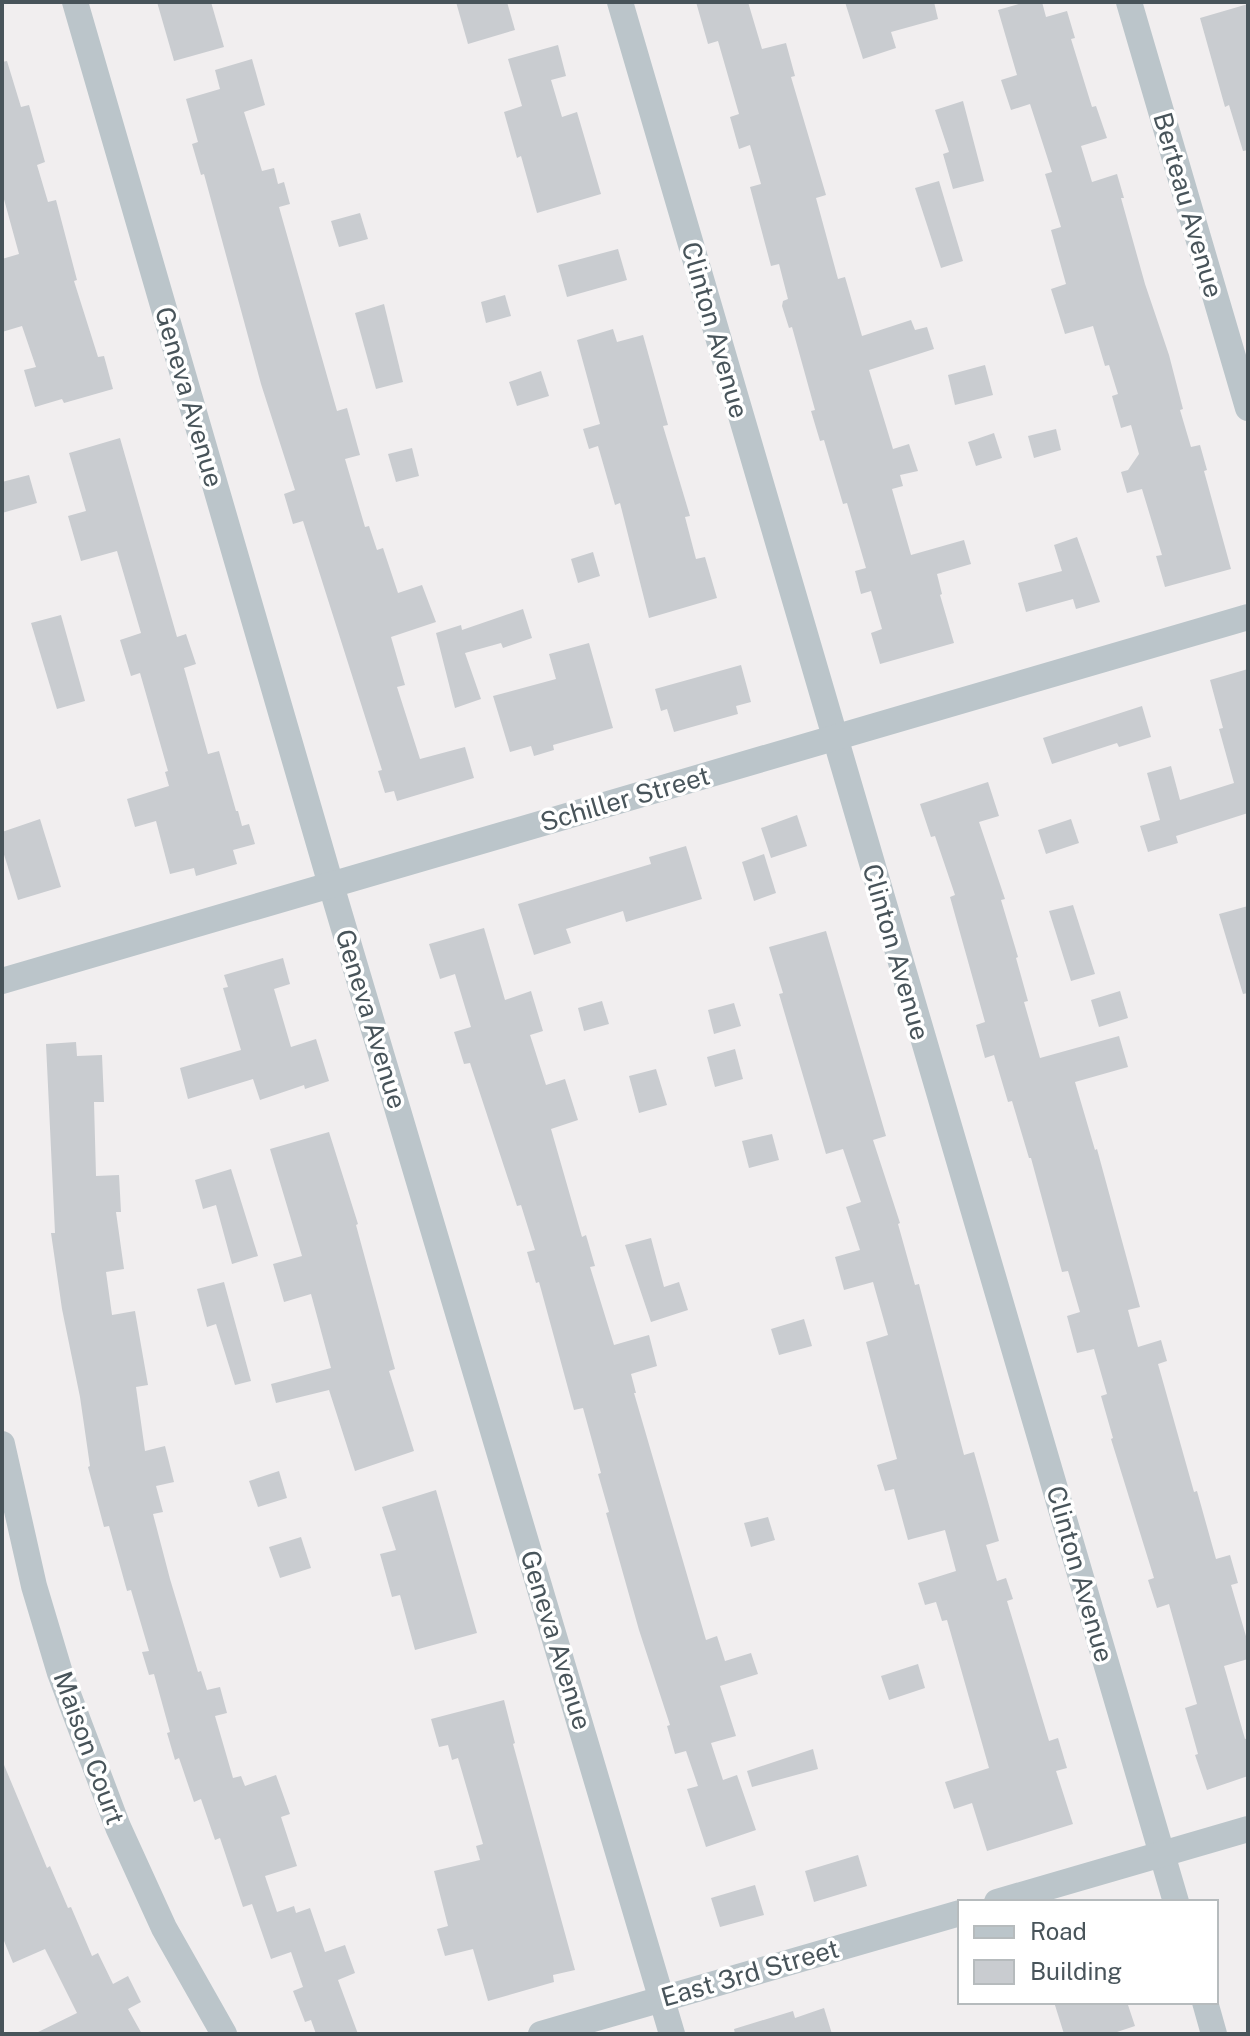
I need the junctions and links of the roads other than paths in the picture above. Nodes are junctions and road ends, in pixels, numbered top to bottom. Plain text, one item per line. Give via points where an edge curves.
1 (75, 2) edge
2 (620, 2) edge
3 (1129, 2) edge
4 (1248, 408) edge
5 (1248, 617) edge
6 (833, 738) junction
7 (331, 885) junction
8 (2, 981) edge
9 (2, 1444) edge
10 (1248, 1829) edge
11 (1163, 1854) junction
12 (1004, 1900) edge
13 (1175, 1900) edge
14 (958, 1914) edge
15 (662, 1999) junction
16 (1206, 2004) edge
17 (224, 2034) edge
18 (541, 2034) edge
19 (672, 2034) edge
20 (1214, 2034) edge

1 - 7 street, Geneva Avenue
2 - 6 street, Clinton Avenue
3 - 4 street, Berteau Avenue
5 - 6 street, Schiller Street
6 - 7 street, Schiller Street
6 - 11 street, Clinton Avenue
7 - 8 street, Schiller Street
7 - 15 street, Geneva Avenue
9 - 17 street, Maison Court via 60,1673 118,1827 164,1928
10 - 11 street
11 - 12 street
11 - 13 street, Clinton Avenue
14 - 15 street, East 3rd Street
15 - 18 street, East 3rd Street
15 - 19 street, Geneva Avenue
16 - 20 street

